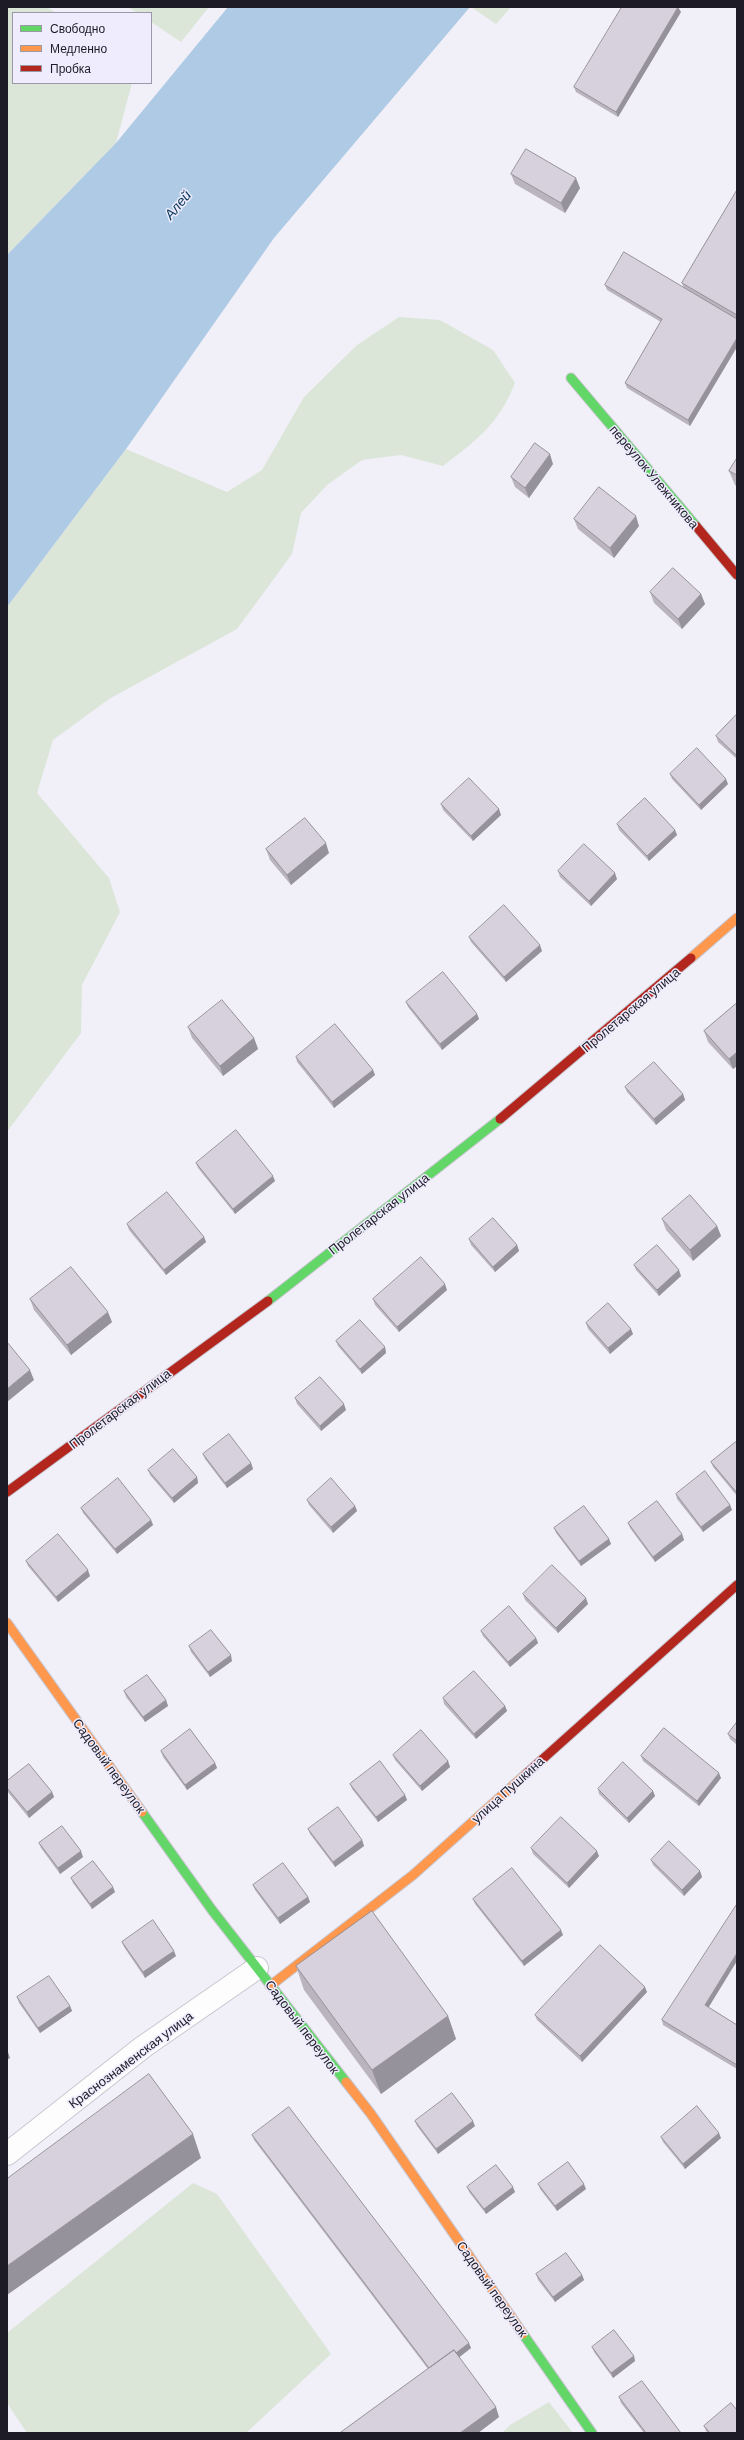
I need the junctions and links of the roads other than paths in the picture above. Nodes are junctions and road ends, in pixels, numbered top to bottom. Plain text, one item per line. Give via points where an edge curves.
1 (571, 378) dead end
2 (737, 575) edge
3 (737, 918) edge
4 (7, 1492) edge
5 (737, 1586) edge
6 (7, 1623) edge
7 (257, 1968) junction
8 (270, 1986) junction
9 (7, 2154) edge
10 (592, 2433) edge

1 - 2 street, переулок Улежникова
3 - 4 street, Пролетарская улица via 558,1071 339,1246
5 - 8 street, улица Пушкина via 413,1875
6 - 7 street, Садовый переулок via 212,1910
7 - 8 street, Садовый переулок
7 - 9 street, Краснознаменская улица via 143,2048
8 - 10 street, Садовый переулок via 371,2114

